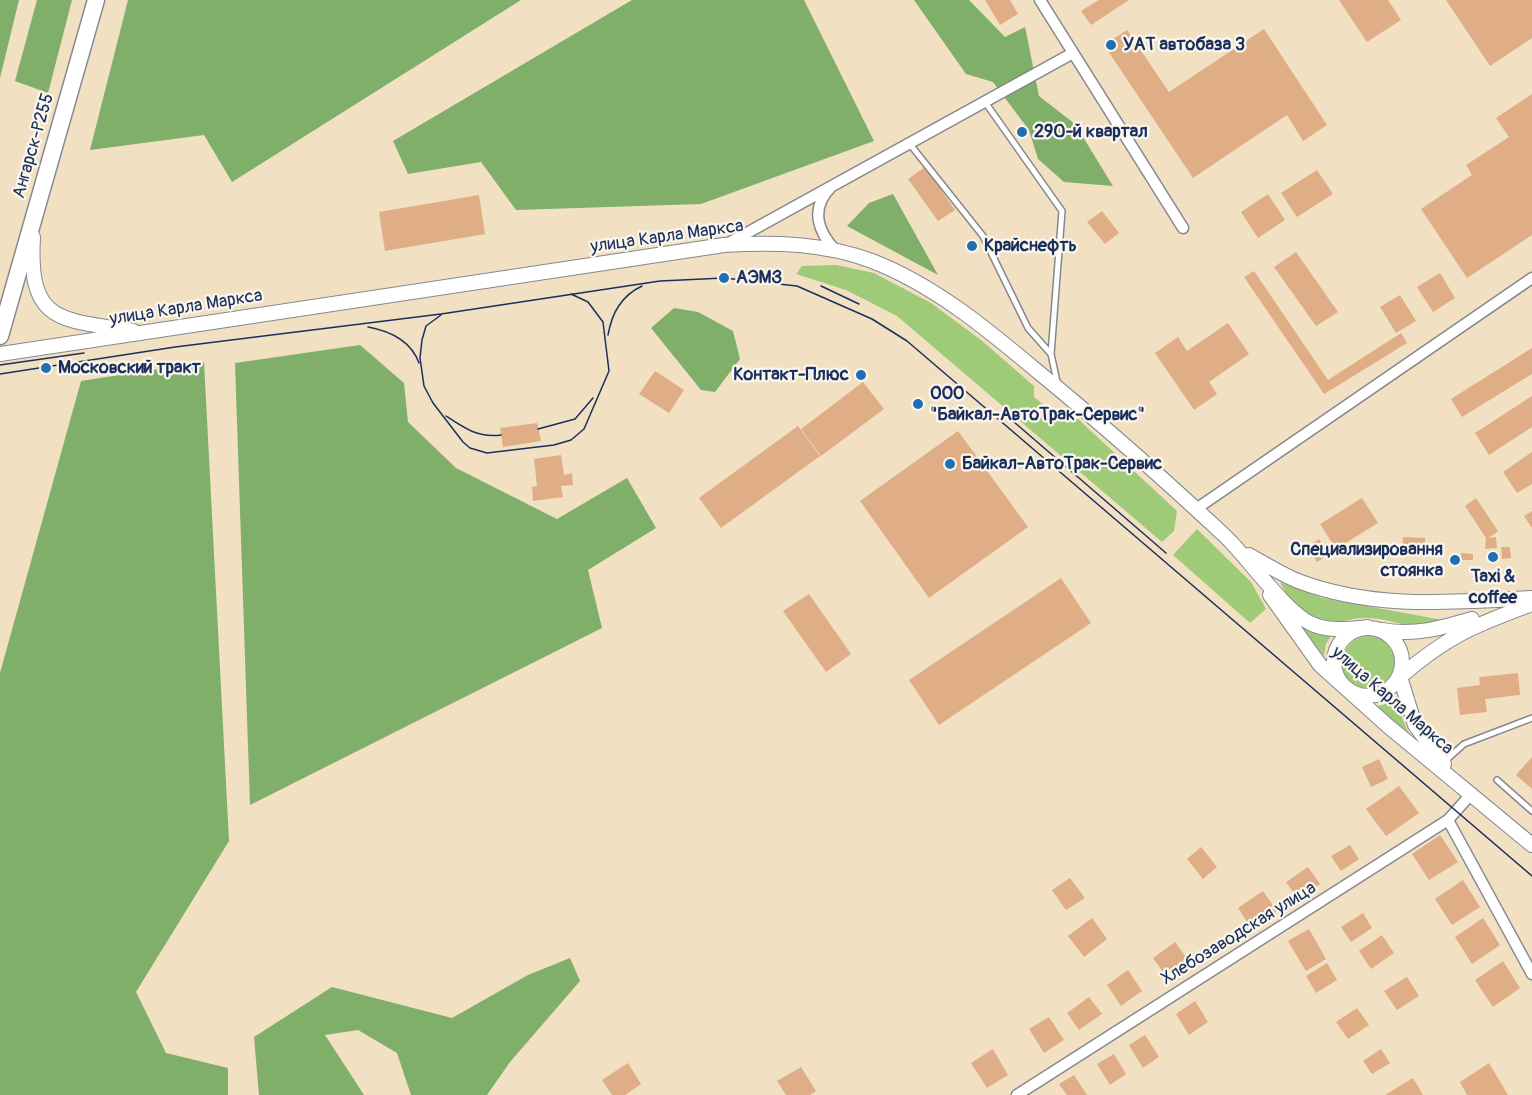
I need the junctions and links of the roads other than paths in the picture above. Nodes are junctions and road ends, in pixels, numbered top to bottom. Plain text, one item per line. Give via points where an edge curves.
1 (96, 0) edge
2 (1040, 0) edge
3 (1073, 53) junction
4 (984, 101) junction
5 (909, 143) junction
6 (835, 184) junction
7 (34, 218) junction
8 (1183, 228) dead end
9 (724, 245) junction
10 (836, 251) junction
11 (1532, 278) edge
12 (147, 333) junction
13 (0, 336) edge
14 (0, 354) edge
15 (1051, 354) junction
16 (1059, 389) junction
17 (1196, 509) junction
18 (1240, 551) junction
19 (1532, 601) edge
20 (1373, 628) junction
21 (1400, 677) junction
22 (1347, 690) junction
23 (1532, 718) edge
24 (1443, 763) junction
25 (1497, 780) dead end
26 (1468, 789) junction
27 (1532, 811) edge
28 (1448, 820) junction
29 (1532, 845) edge
30 (1532, 974) edge
31 (1017, 1095) edge

1 - 7 main road, Ангарск-Р255
2 - 3 street
3 - 4 street
3 - 8 street
4 - 5 street
4 - 15 lane via 1062,211
5 - 6 street
5 - 15 lane via 983,236 1028,328
6 - 9 street
6 - 10 street via 819,204 818,218 824,239
7 - 12 street via 31,271 36,289 48,307 74,321
7 - 13 main road, Ангарск-Р255
9 - 10 street, улица Карла Маркса via 782,243
9 - 12 street, улица Карла Маркса
10 - 16 street, улица Карла Маркса via 872,261 921,285 976,321
11 - 17 street
12 - 14 street, улица Карла Маркса
15 - 16 lane
16 - 17 street, улица Карла Маркса
17 - 18 street, улица Карла Маркса
18 - 19 street via 1296,580 1363,597 1426,603
18 - 20 street, улица Карла Маркса via 1307,622 1332,629
18 - 22 street, улица Карла Маркса via 1320,665
19 - 20 street, улица Карла Маркса via 1436,630 1402,633
19 - 21 street via 1447,639
20 - 21 street via 1387,633 1400,648
20 - 22 street via 1350,633 1337,648 1335,673
21 - 22 street via 1386,692 1373,697
21 - 24 street, улица Карла Маркса via 1415,725
22 - 26 street, улица Карла Маркса
23 - 24 lane via 1464,744
24 - 26 street, улица Карла Маркса
25 - 27 lane
26 - 28 street, Хлебозаводская улица
26 - 29 street, улица Карла Маркса
28 - 30 street
28 - 31 street, Хлебозаводская улица

